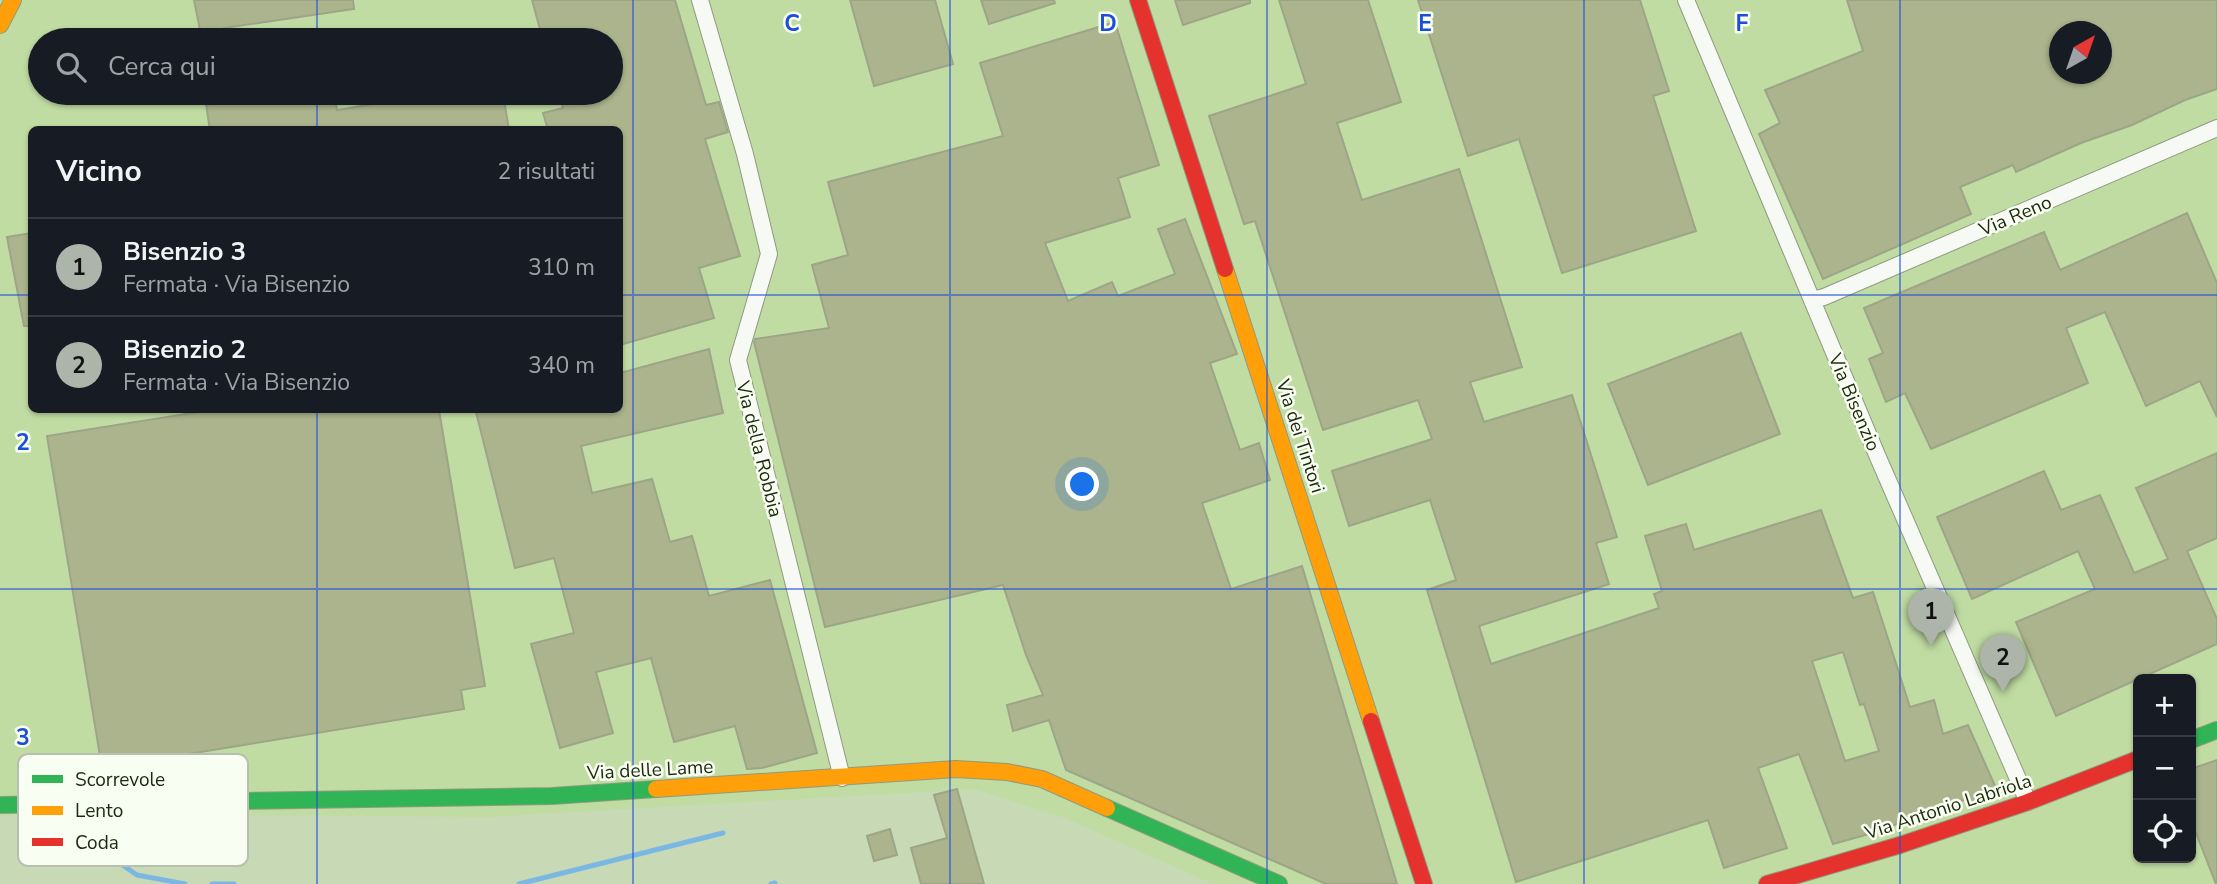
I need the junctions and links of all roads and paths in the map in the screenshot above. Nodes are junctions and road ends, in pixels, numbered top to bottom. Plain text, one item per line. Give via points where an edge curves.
1 (13, 0) edge
2 (700, 0) edge
3 (1138, 0) edge
4 (1686, 0) edge
5 (0, 25) edge
6 (2217, 128) edge
7 (1812, 300) junction
8 (2217, 730) edge
9 (2196, 738) edge
10 (2133, 761) edge
11 (842, 778) junction
12 (248, 801) edge
13 (2028, 802) junction
14 (0, 805) edge
15 (18, 805) edge
16 (1279, 884) edge
17 (1424, 884) edge
18 (1767, 884) edge

1 - 5 street
2 - 11 street, Via della Robbia via 769,254 738,360
3 - 17 street, Via dei Tintori
4 - 7 street, Via Bisenzio
6 - 7 street, Via Reno
7 - 13 street, Via Bisenzio
8 - 9 street
10 - 13 street, Via Antonio Labriola
11 - 12 street, Via delle Lame via 552,796
11 - 16 street, Via delle Lame via 985,769 1042,779
13 - 18 street, Via Antonio Labriola
14 - 15 street, Via delle Lame

